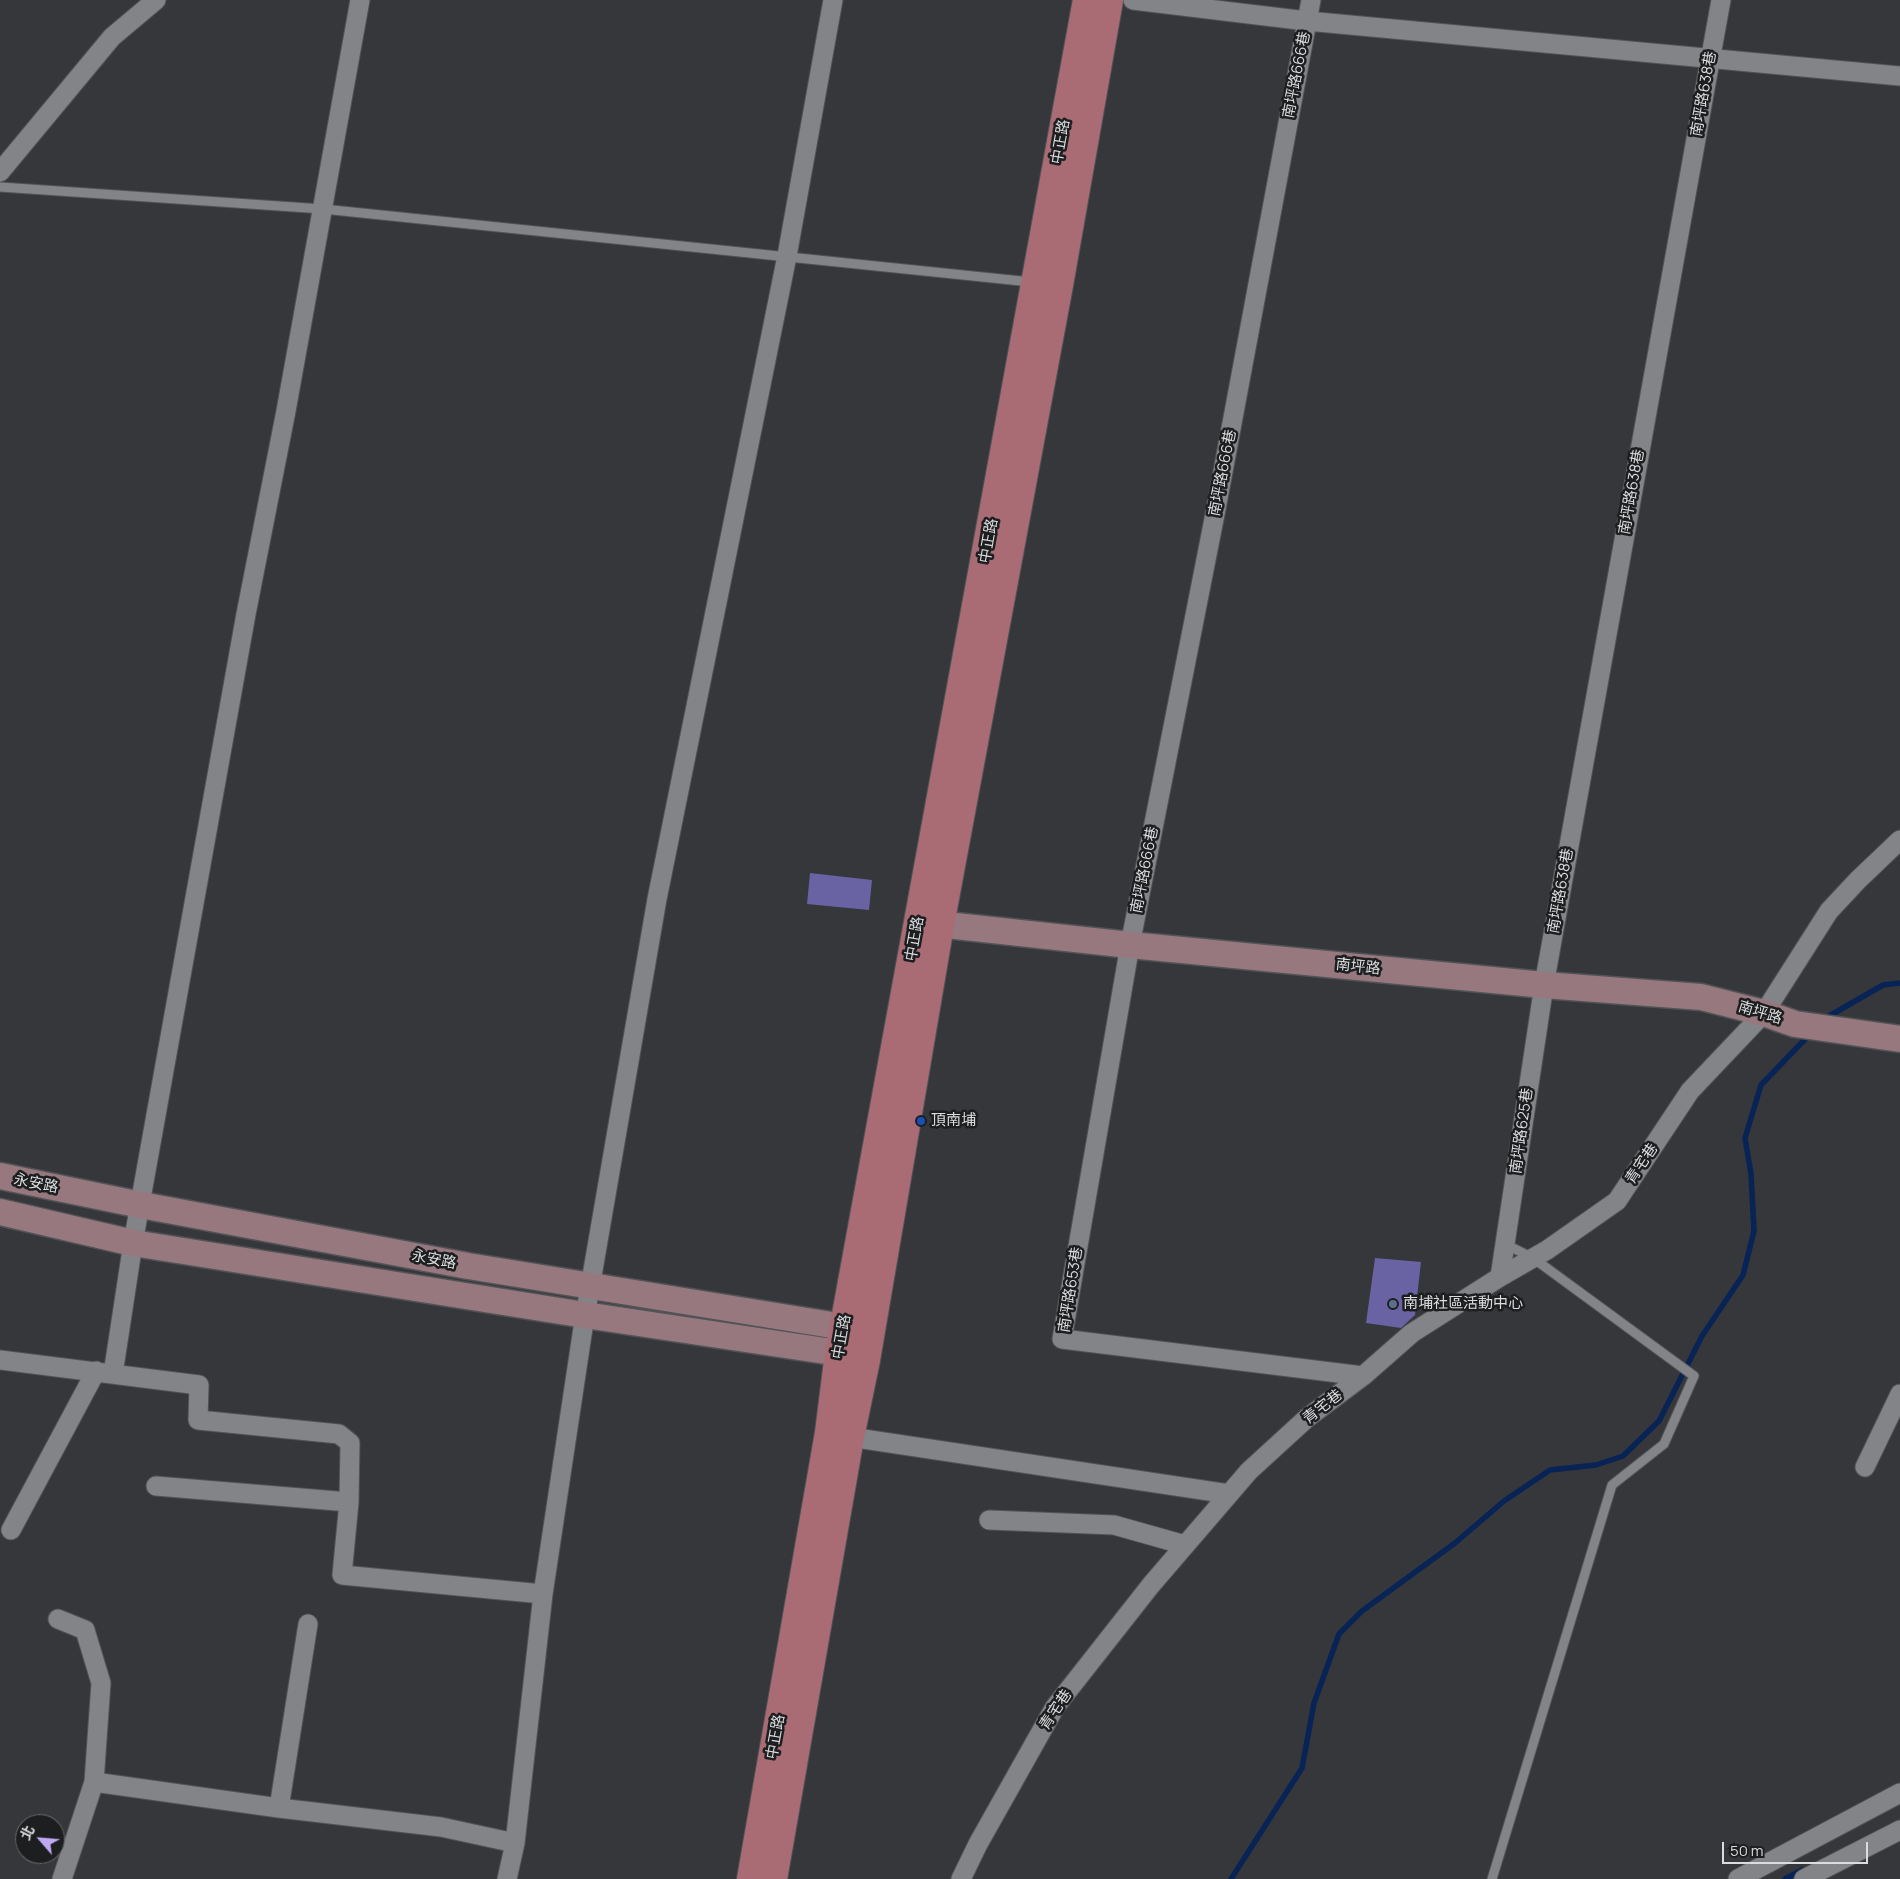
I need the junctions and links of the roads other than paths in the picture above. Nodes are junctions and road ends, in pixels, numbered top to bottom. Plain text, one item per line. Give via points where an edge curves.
1 (156, 0) edge
2 (360, 0) edge
3 (833, 0) edge
4 (1087, 0) edge
5 (1109, 0) edge
6 (1133, 0) edge
7 (1311, 0) edge
8 (1722, 0) edge
9 (1307, 21) junction
10 (1711, 58) junction
11 (1900, 76) edge
12 (0, 172) edge
13 (0, 187) edge
14 (322, 209) junction
15 (787, 256) junction
16 (1048, 284) junction
17 (1900, 840) edge
18 (929, 924) junction
19 (1130, 945) junction
20 (1544, 985) junction
21 (1764, 1013) junction
22 (1900, 1039) edge
23 (0, 1176) edge
24 (141, 1205) junction
25 (0, 1212) edge
26 (134, 1243) junction
27 (1505, 1244) junction
28 (1533, 1258) junction
29 (1500, 1277) junction
30 (591, 1287) junction
31 (585, 1315) junction
32 (871, 1328) junction
33 (841, 1340) junction
34 (0, 1360) edge
35 (866, 1360) junction
36 (104, 1373) junction
37 (1362, 1376) junction
38 (1900, 1394) edge
39 (850, 1437) junction
40 (1865, 1466) dead end
41 (156, 1486) dead end
42 (1229, 1494) junction
43 (349, 1502) junction
44 (989, 1520) dead end
45 (11, 1530) dead end
46 (1185, 1545) junction
47 (543, 1594) junction
48 (58, 1619) dead end
49 (308, 1624) dead end
50 (94, 1782) junction
51 (1900, 1793) edge
52 (280, 1808) junction
53 (1900, 1830) edge
54 (515, 1844) junction
55 (62, 1879) edge
56 (507, 1879) edge
57 (751, 1879) edge
58 (773, 1879) edge
59 (961, 1879) edge
60 (1492, 1879) edge
61 (1738, 1879) edge
62 (1804, 1879) edge

1 - 12 street via 112,37
2 - 14 street
3 - 15 street
4 - 16 main road, 中正路
5 - 16 main road, 中正路
6 - 9 street
7 - 9 street, 南坪路666巷
8 - 10 street, 南坪路638巷
9 - 10 street
9 - 19 street, 南坪路666巷
10 - 11 street
10 - 20 street, 南坪路638巷
13 - 14 lane
14 - 15 lane
14 - 24 street
15 - 16 lane
15 - 30 street via 658,899
16 - 18 main road, 中正路
17 - 21 street, 青宅巷 via 1829,911
18 - 19 street, 南坪路
18 - 32 main road, 中正路
18 - 33 main road, 中正路
19 - 20 street, 南坪路
19 - 37 street, 南坪路653巷 via 1062,1339
20 - 21 street, 南坪路 via 1701,996
20 - 27 street, 南坪路625巷
21 - 22 street, 南坪路 via 1795,1024
21 - 28 street, 青宅巷 via 1690,1091 1617,1202
23 - 24 street, 永安路
24 - 26 street
24 - 30 street, 永安路
25 - 26 street, 永安路
26 - 31 street, 永安路
26 - 36 street
27 - 28 lane
27 - 29 street, 南坪路625巷
28 - 29 street, 青宅巷
28 - 60 lane via 1694,1376 1664,1444 1612,1485
29 - 37 street, 青宅巷 via 1412,1333
30 - 31 street
30 - 33 street, 永安路
31 - 33 street, 永安路
31 - 47 street
32 - 33 street, 永安路
32 - 35 main road, 中正路
33 - 35 street, 永安路
33 - 57 main road, 中正路 via 829,1433
34 - 36 street
35 - 39 main road, 中正路
36 - 43 street via 200,1385 198,1420 339,1434 350,1443
36 - 45 street
37 - 42 street, 青宅巷 via 1307,1418
38 - 40 street
39 - 42 street
39 - 58 main road, 中正路
41 - 43 street
42 - 46 street, 青宅巷
43 - 47 street via 342,1575
44 - 46 street via 1114,1525
46 - 59 street, 青宅巷 via 1055,1707
47 - 54 street
48 - 50 street via 85,1630 101,1683
49 - 52 street
50 - 52 street
50 - 55 street
51 - 61 street
52 - 54 street via 441,1827
53 - 62 street
54 - 56 street

